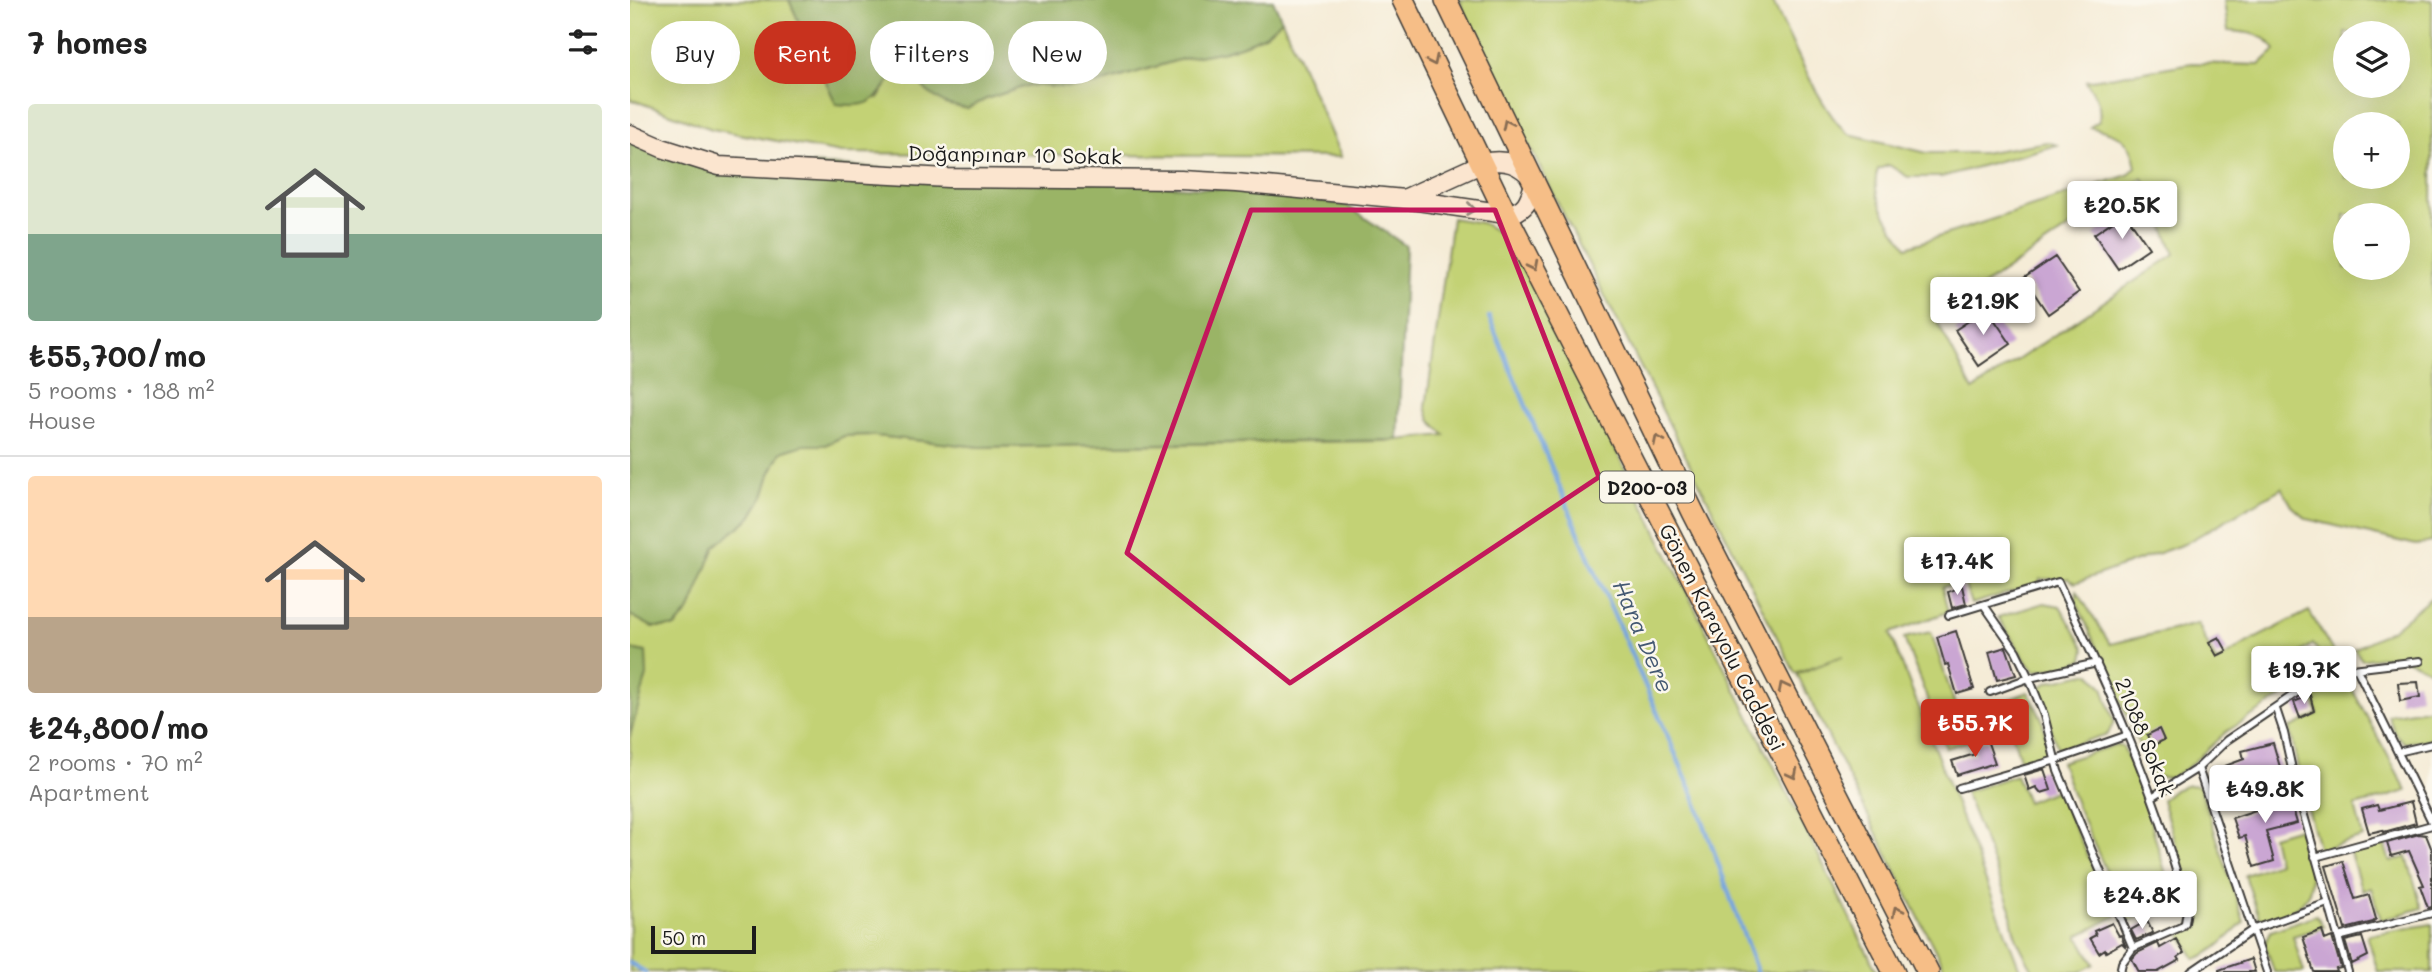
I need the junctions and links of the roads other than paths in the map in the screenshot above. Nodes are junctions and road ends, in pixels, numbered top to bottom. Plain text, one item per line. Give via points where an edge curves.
1 (1404, 0) edge
2 (1446, 0) edge
3 (630, 134) edge
4 (1483, 163) junction
5 (1535, 181) junction
6 (1404, 199) junction
7 (1506, 214) junction
8 (1984, 604) junction
9 (1949, 615) dead end
10 (2420, 661) dead end
11 (2097, 663) junction
12 (2357, 668) junction
13 (2029, 678) junction
14 (1990, 692) dead end
15 (2276, 709) junction
16 (2129, 735) junction
17 (2432, 744) edge
18 (2399, 752) junction
19 (2056, 760) junction
20 (2198, 768) junction
21 (1959, 788) dead end
22 (2152, 797) junction
23 (2432, 824) edge
24 (2315, 857) junction
25 (2328, 903) junction
26 (2432, 913) edge
27 (2254, 929) junction
28 (2338, 937) junction
29 (2133, 948) junction
30 (2204, 968) edge
31 (1894, 972) edge
32 (1928, 972) edge
33 (2120, 972) edge
34 (2190, 972) edge
35 (2267, 972) edge
36 (2348, 972) edge

1 -> 4 highway, Gönen Karayolu Caddesi / D200-03
5 -> 2 highway, Gönen Karayolu Caddesi / D200-03
3 - 6 street, Doğanpınar 10 Sokak via 719,166 948,177 1181,180
4 - 5 street via 1510,162
4 - 6 street
4 - 7 highway, Gönen Karayolu Caddesi / D200-03
5 - 7 street via 1524,207
32 -> 5 highway, Gönen Karayolu Caddesi / D200-03 via 1693,512
6 -> 7 street, Doğanpınar 10 Sokak
7 -> 31 highway, Gönen Karayolu Caddesi / D200-03
8 - 9 lane
8 - 11 lane, 21088 Sokak via 2059,582
8 - 13 lane
10 - 12 lane
11 - 13 lane
11 - 16 lane, 21088 Sokak
12 - 15 lane via 2327,674
12 - 18 lane
13 - 14 lane
13 - 19 lane
15 - 20 lane via 2227,740
15 - 24 lane
16 - 19 lane
16 - 22 lane, 21088 Sokak
17 - 18 lane
18 - 23 lane
19 - 21 lane
19 - 29 lane
20 - 22 lane
20 - 27 lane
22 - 29 lane, 21088 Sokak via 2187,911 2181,927
23 - 24 lane
24 - 25 lane
25 - 27 lane
25 - 28 lane
26 - 28 lane
27 - 30 lane
27 - 35 lane
28 - 36 lane
29 - 33 lane
30 - 34 lane

